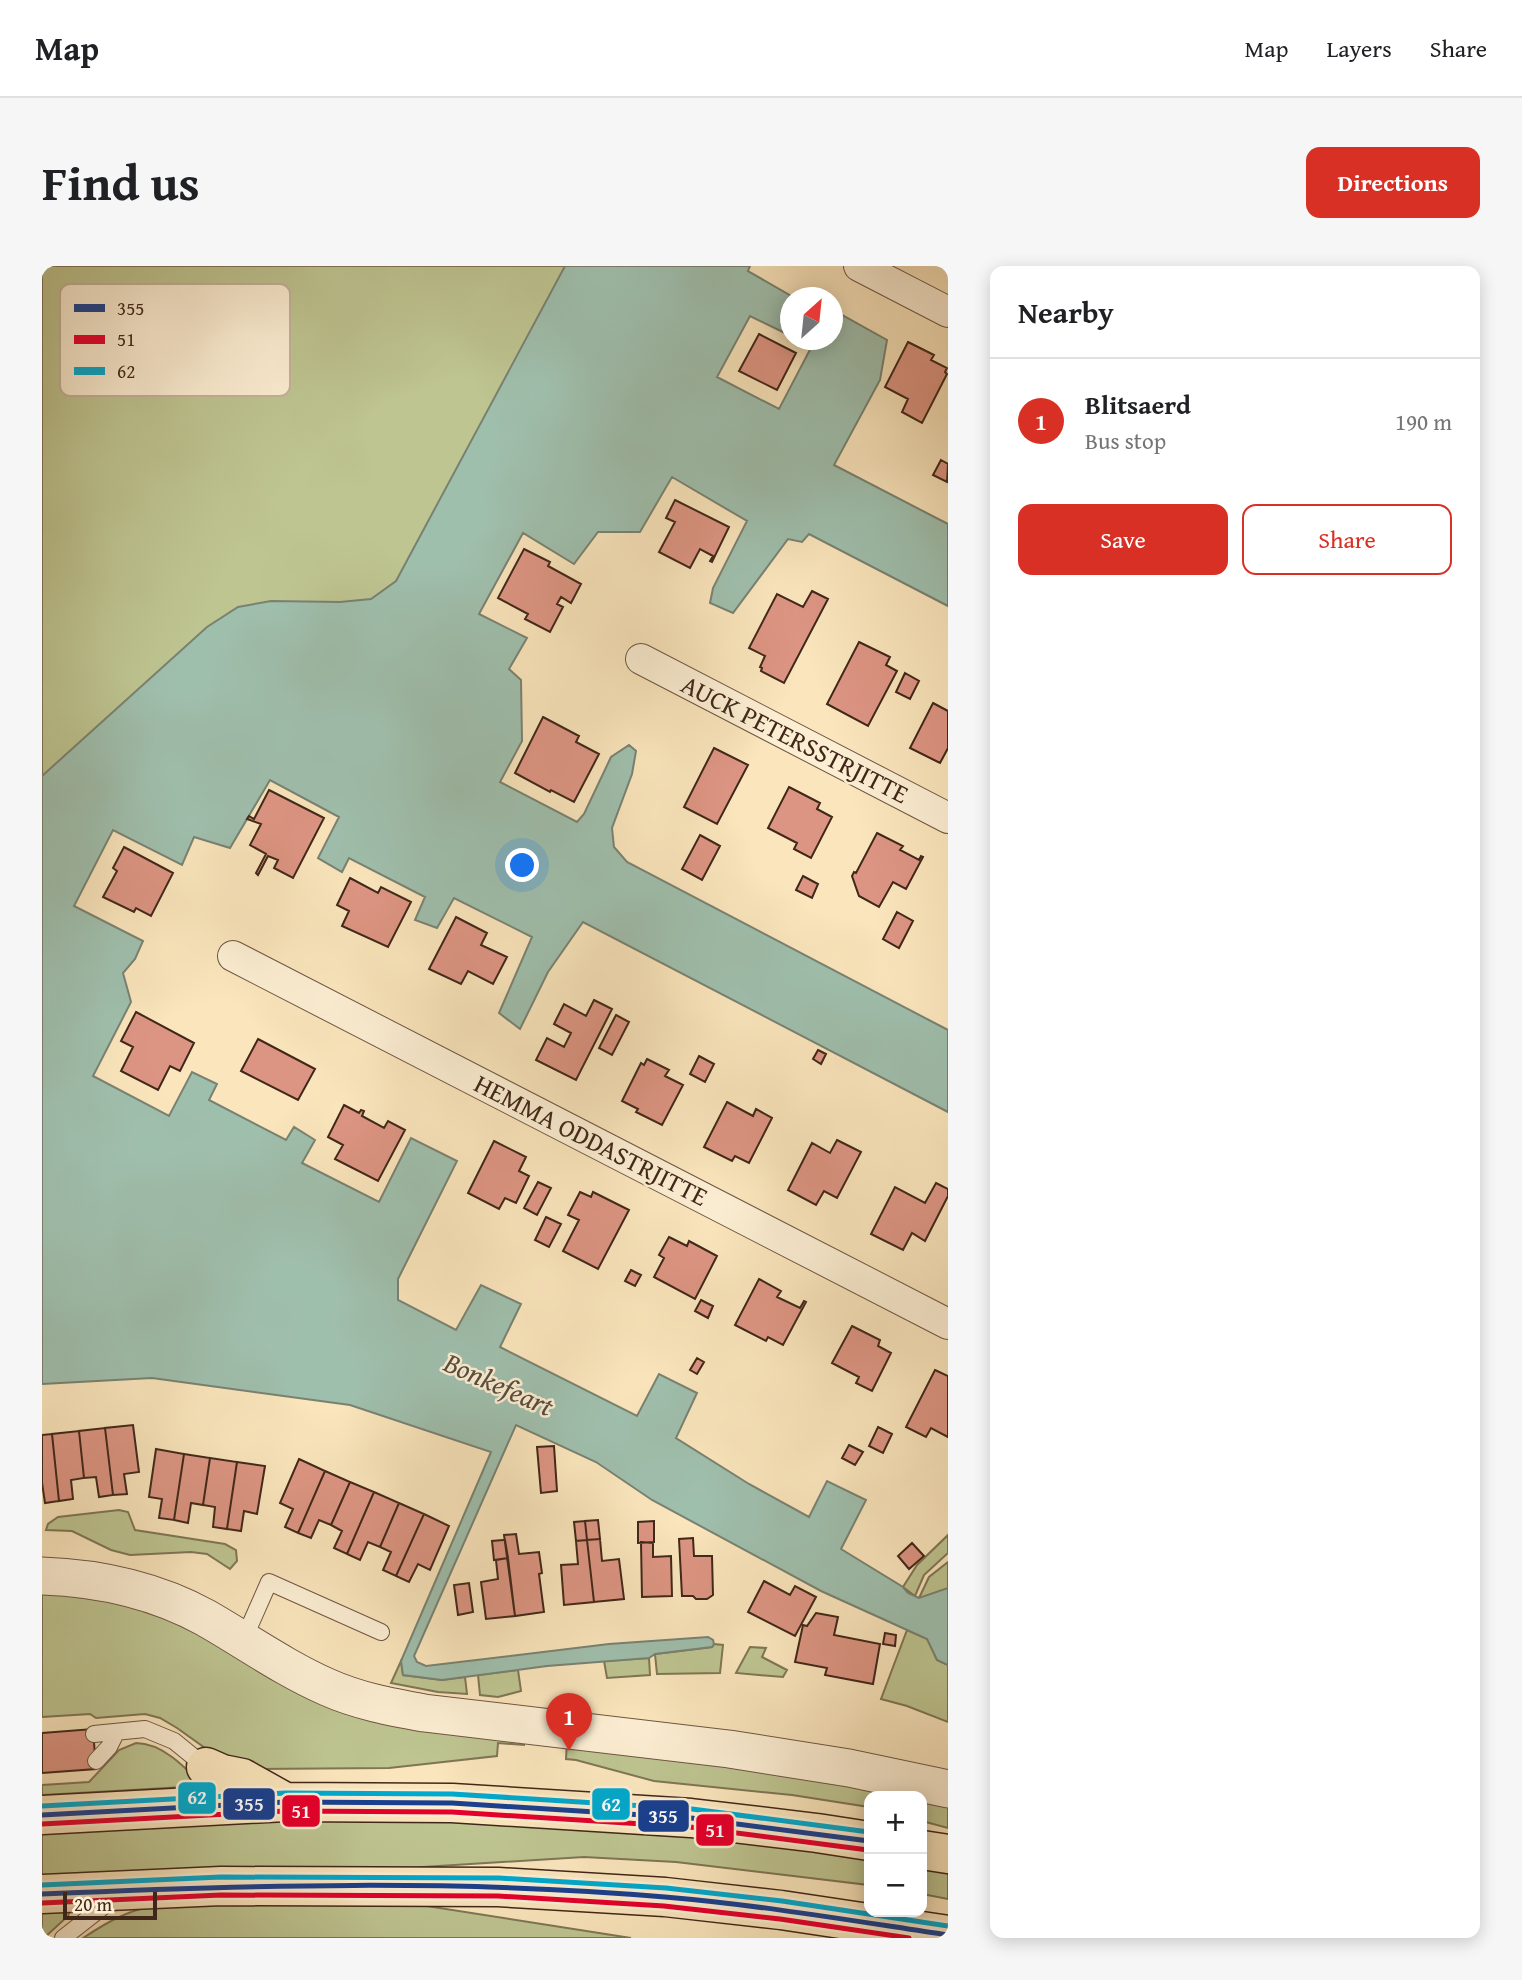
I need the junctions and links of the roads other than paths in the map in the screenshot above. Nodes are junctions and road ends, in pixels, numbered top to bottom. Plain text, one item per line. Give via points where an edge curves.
1 (859, 266) edge
2 (948, 312) edge
3 (641, 659) dead end
4 (948, 818) edge
5 (233, 956) dead end
6 (948, 1324) edge
7 (42, 1576) edge
8 (381, 1632) dead end
9 (243, 1641) junction
10 (116, 1733) junction
11 (94, 1734) dead end
12 (96, 1761) dead end
13 (206, 1767) joint
14 (948, 1788) edge
15 (285, 1802) junction
16 (42, 1815) edge
17 (864, 1840) edge
18 (927, 1851) edge
19 (948, 1854) edge
20 (124, 1890) junction
21 (42, 1894) edge
22 (948, 1935) edge
23 (62, 1938) edge

1 - 2 street
3 - 4 street, AUCK PETERSSTRJITTE
5 - 6 street, HEMMA ODDASTRJITTE
7 - 9 street via 126,1586 171,1601
8 - 9 lane via 270,1581
9 - 14 street via 318,1683 376,1704 729,1749
10 - 11 lane
10 - 12 lane
10 - 13 lane via 145,1729 174,1741
13 - 15 main road via 242,1778
15 - 16 main road
15 - 17 main road via 452,1803 691,1818
18 - 19 main road
20 - 21 main road
20 - 22 main road via 221,1886 551,1890 781,1910
20 - 23 lane

